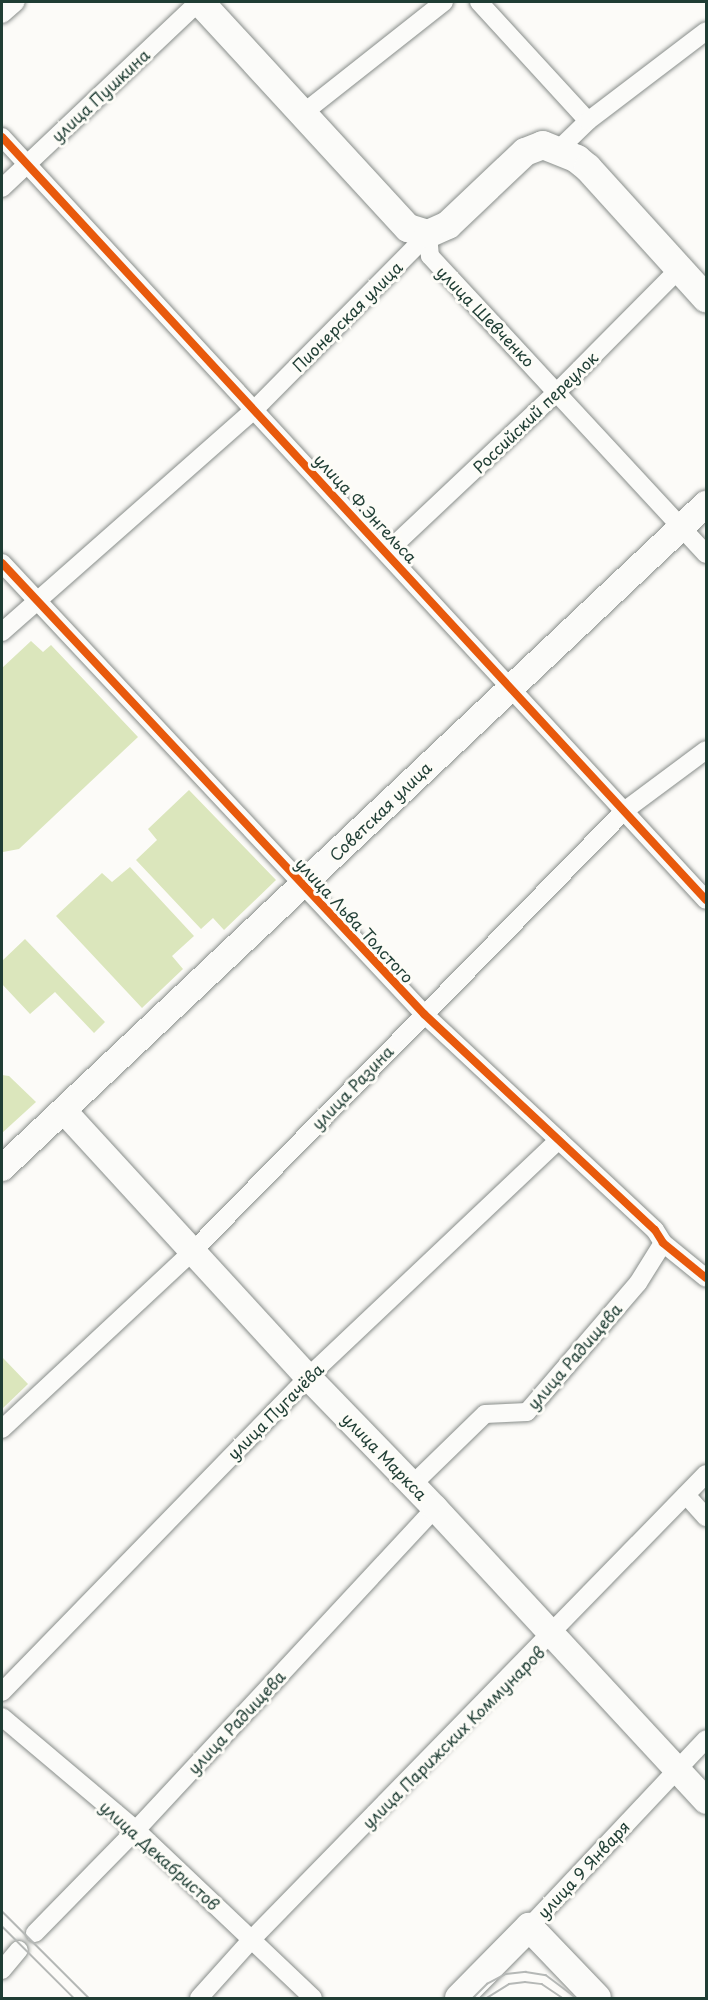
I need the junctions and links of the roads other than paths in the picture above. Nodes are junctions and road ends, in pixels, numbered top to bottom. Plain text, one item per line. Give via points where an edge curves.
1 (16, 2) edge
2 (200, 2) edge
3 (444, 2) edge
4 (479, 2) edge
5 (2, 14) edge
6 (706, 31) edge
7 (302, 114) junction
8 (588, 121) junction
9 (2, 138) edge
10 (558, 150) junction
11 (27, 165) junction
12 (2, 188) edge
13 (428, 234) junction
14 (679, 269) junction
15 (706, 298) edge
16 (558, 391) junction
17 (255, 409) junction
18 (706, 504) edge
19 (681, 528) junction
20 (388, 551) junction
21 (706, 554) edge
22 (2, 563) edge
23 (36, 600) junction
24 (2, 632) edge
25 (511, 686) junction
26 (706, 750) edge
27 (624, 812) junction
28 (303, 884) junction
29 (706, 900) edge
30 (424, 1014) junction
31 (64, 1110) junction
32 (560, 1140) junction
33 (2, 1168) edge
34 (663, 1243) junction
35 (194, 1250) junction
36 (706, 1278) edge
37 (308, 1377) junction
38 (2, 1429) edge
39 (706, 1474) edge
40 (412, 1484) junction
41 (686, 1495) junction
42 (435, 1508) junction
43 (706, 1517) edge
44 (553, 1636) junction
45 (2, 1692) edge
46 (2, 1717) edge
47 (706, 1739) edge
48 (677, 1769) junction
49 (706, 1801) edge
50 (136, 1830) junction
51 (529, 1927) junction
52 (35, 1933) dead end
53 (252, 1939) junction
54 (19, 1950) dead end
55 (2, 1970) edge
56 (199, 1998) edge
57 (313, 1998) edge
58 (459, 1998) edge
59 (597, 1998) edge

1 - 5 street
2 - 7 main road
2 - 11 street, улица Пушкина
3 - 7 street
4 - 8 street
6 - 8 street
7 - 13 main road via 408,228
8 - 10 street
9 - 11 street, улица Ф.Энгельса
10 - 13 main road, Пионерская улица via 543,145 525,152 448,225
10 - 14 main road via 588,168
11 - 12 street, улица Пушкина
11 - 17 street, улица Ф.Энгельса
13 - 16 street, улица Шевченко via 429,256
13 - 17 street, Пионерская улица
14 - 15 main road
14 - 16 street, Российский переулок
16 - 19 street, улица Шевченко
16 - 20 street, Российский переулок
17 - 20 street, улица Ф.Энгельса
17 - 23 street, Пионерская улица
18 - 19 street, Советская улица
19 - 21 street, улица Шевченко
19 - 25 street, Советская улица
20 - 25 street, улица Ф.Энгельса
22 - 23 street, улица Льва Толстого
23 - 24 street, Пионерская улица
23 - 28 street, улица Льва Толстого
25 - 27 street, улица Ф.Энгельса
25 - 28 street, Советская улица
26 - 27 street, улица Разина
27 - 29 street, улица Ф.Энгельса
27 - 30 street, улица Разина
28 - 30 street, улица Льва Толстого
28 - 31 street, Советская улица
30 - 32 street, улица Льва Толстого
30 - 35 street, улица Разина
31 - 33 street, Советская улица
31 - 35 street, улица Маркса
32 - 34 street, улица Льва Толстого via 655,1230
32 - 37 street, улица Пугачёва
34 - 36 street, улица Льва Толстого
34 - 40 street, улица Радищева via 638,1283 528,1412 485,1414
35 - 37 street, улица Маркса
35 - 38 street, улица Разина
37 - 40 street, улица Маркса
37 - 45 street, улица Пугачёва
39 - 41 street, улица Парижских Коммунаров
40 - 42 street, улица Маркса
41 - 43 street
41 - 44 street, улица Парижских Коммунаров
42 - 44 street, улица Маркса
42 - 50 street, улица Радищева
44 - 48 street, улица Маркса
44 - 53 street, улица Парижских Коммунаров
46 - 50 street, улица Декабристов
47 - 48 street, улица 9 Января
48 - 49 street, улица Маркса
48 - 51 street, улица 9 Января
50 - 52 street, улица Радищева
50 - 53 street, улица Декабристов
51 - 58 main road, улица 9 Января
51 - 59 main road
53 - 56 street, улица Парижских Коммунаров
53 - 57 street, улица Декабристов
54 - 55 street

